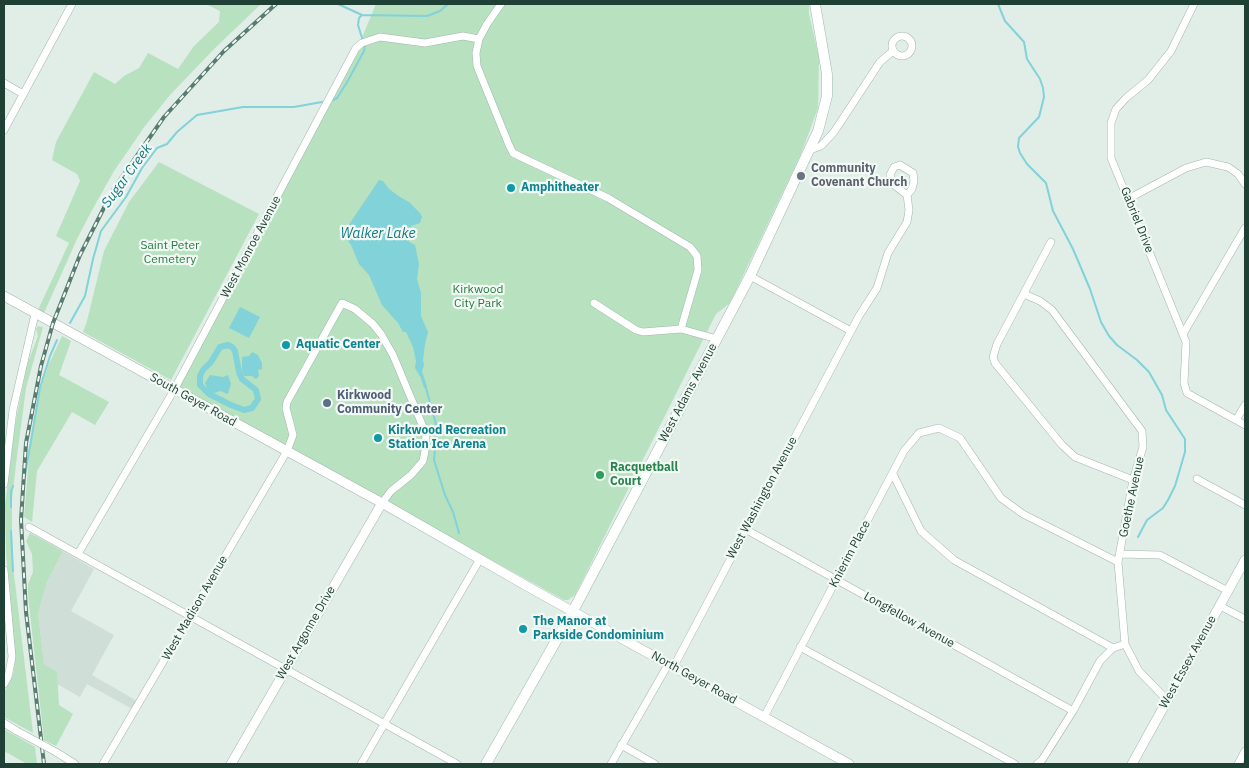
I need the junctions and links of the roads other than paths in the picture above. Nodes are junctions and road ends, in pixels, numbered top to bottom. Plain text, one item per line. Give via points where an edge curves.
1 (72, 4) edge
2 (501, 4) edge
3 (815, 4) edge
4 (1194, 4) edge
5 (479, 39) junction
6 (892, 51) dead end
7 (4, 83) edge
8 (23, 94) junction
9 (4, 130) edge
10 (810, 150) junction
11 (1245, 184) edge
12 (907, 195) dead end
13 (1128, 199) junction
14 (1245, 228) edge
15 (1051, 242) dead end
16 (750, 276) junction
17 (1024, 294) junction
18 (4, 296) edge
19 (594, 303) dead end
20 (35, 314) junction
21 (681, 329) junction
22 (851, 331) junction
23 (1183, 334) junction
24 (717, 339) junction
25 (174, 390) junction
26 (1245, 406) edge
27 (1236, 420) junction
28 (1245, 425) edge
29 (287, 451) junction
30 (893, 474) junction
31 (1196, 479) dead end
32 (1133, 480) junction
33 (4, 484) edge
34 (382, 503) junction
35 (1245, 505) edge
36 (29, 527) dead end
37 (746, 529) junction
38 (78, 554) junction
39 (1120, 554) junction
40 (480, 559) junction
41 (1245, 560) edge
42 (1118, 562) junction
43 (4, 570) edge
44 (836, 580) junction
45 (1228, 591) junction
46 (1220, 606) junction
47 (573, 611) junction
48 (190, 617) junction
49 (1245, 619) edge
50 (1125, 644) junction
51 (800, 646) junction
52 (1113, 648) junction
53 (671, 665) junction
54 (285, 670) junction
55 (4, 684) edge
56 (1167, 700) junction
57 (1073, 711) junction
58 (764, 717) junction
59 (4, 723) edge
60 (385, 724) junction
61 (622, 745) junction
62 (1245, 750) edge
63 (75, 764) edge
64 (103, 764) edge
65 (232, 764) edge
66 (361, 764) edge
67 (457, 764) edge
68 (486, 764) edge
69 (610, 764) edge
70 (655, 764) edge
71 (849, 764) edge
72 (1015, 764) edge
73 (1037, 764) edge
74 (1132, 764) edge
75 (1238, 764) edge

1 - 8 street
2 - 5 street
3 - 10 main road, West Adams Avenue via 827,74 827,96
4 - 13 street, Gabriel Drive via 1171,51 1148,80 1126,98 1111,122 1112,158
5 - 21 street via 477,66 513,152 608,198 690,247 697,256 698,270
5 - 25 street, West Monroe Avenue via 463,36 419,43 380,37 356,48
6 - 10 street via 880,62 834,132 821,146
7 - 8 street
8 - 9 street
10 - 16 main road, West Adams Avenue
11 - 13 street via 1228,167 1206,162 1186,168
12 - 22 street, West Washington Avenue via 909,210 905,228 888,253 877,288
13 - 23 street, Gabriel Drive
14 - 23 street
15 - 17 street
16 - 22 street
16 - 24 main road, West Adams Avenue
17 - 32 street, Goethe Avenue via 1052,310 1142,431 1143,447
17 - 32 street via 997,344 993,357 995,363 1075,457
18 - 20 street, South Geyer Road
19 - 21 street via 636,330
20 - 25 street, South Geyer Road
20 - 33 street via 13,410
21 - 24 street
22 - 37 street, West Washington Avenue
23 - 27 street, Gabriel Drive via 1187,393
24 - 47 main road, West Adams Avenue
25 - 29 street, South Geyer Road
25 - 38 street, West Monroe Avenue
26 - 27 street
27 - 28 street, Gabriel Drive
29 - 34 street, South Geyer Road
29 - 34 street via 293,436 287,402 342,303 373,324 393,355 426,434 423,460
29 - 48 street, West Madison Avenue
30 - 42 street, Knierim Place via 904,451 919,433 939,428 960,438 1001,498 1023,514
30 - 44 street, Knierim Place
30 - 52 street via 921,531 954,560
31 - 35 street
32 - 39 street, Goethe Avenue
34 - 40 street, North Geyer Road
34 - 54 street, West Argonne Drive
36 - 38 street
37 - 44 street, Longfellow Avenue
37 - 53 street, West Washington Avenue
38 - 48 street
39 - 42 street, Goethe Avenue
39 - 45 street via 1160,555
40 - 47 street, North Geyer Road
40 - 60 street
41 - 45 street, West Essex Avenue
42 - 50 street, Goethe Avenue
43 - 55 street via 12,658
44 - 51 street, Knierim Place
44 - 57 street, Longfellow Avenue
45 - 46 street, West Essex Avenue
46 - 49 street
46 - 56 street, West Essex Avenue
47 - 53 street, North Geyer Road
47 - 68 main road, West Adams Avenue
48 - 54 street
48 - 64 street, West Madison Avenue
50 - 52 street
50 - 56 street, Goethe Avenue via 1139,671
51 - 58 street, Knierim Place
51 - 72 street
52 - 57 street via 1100,660
53 - 58 street, North Geyer Road
53 - 61 street, West Washington Avenue
54 - 60 street
54 - 65 street, West Argonne Drive
56 - 74 street, West Essex Avenue
57 - 73 street
58 - 71 street, North Geyer Road
59 - 63 street, bridge
60 - 66 street
60 - 67 street
61 - 69 street, West Washington Avenue
61 - 70 street
62 - 75 street

